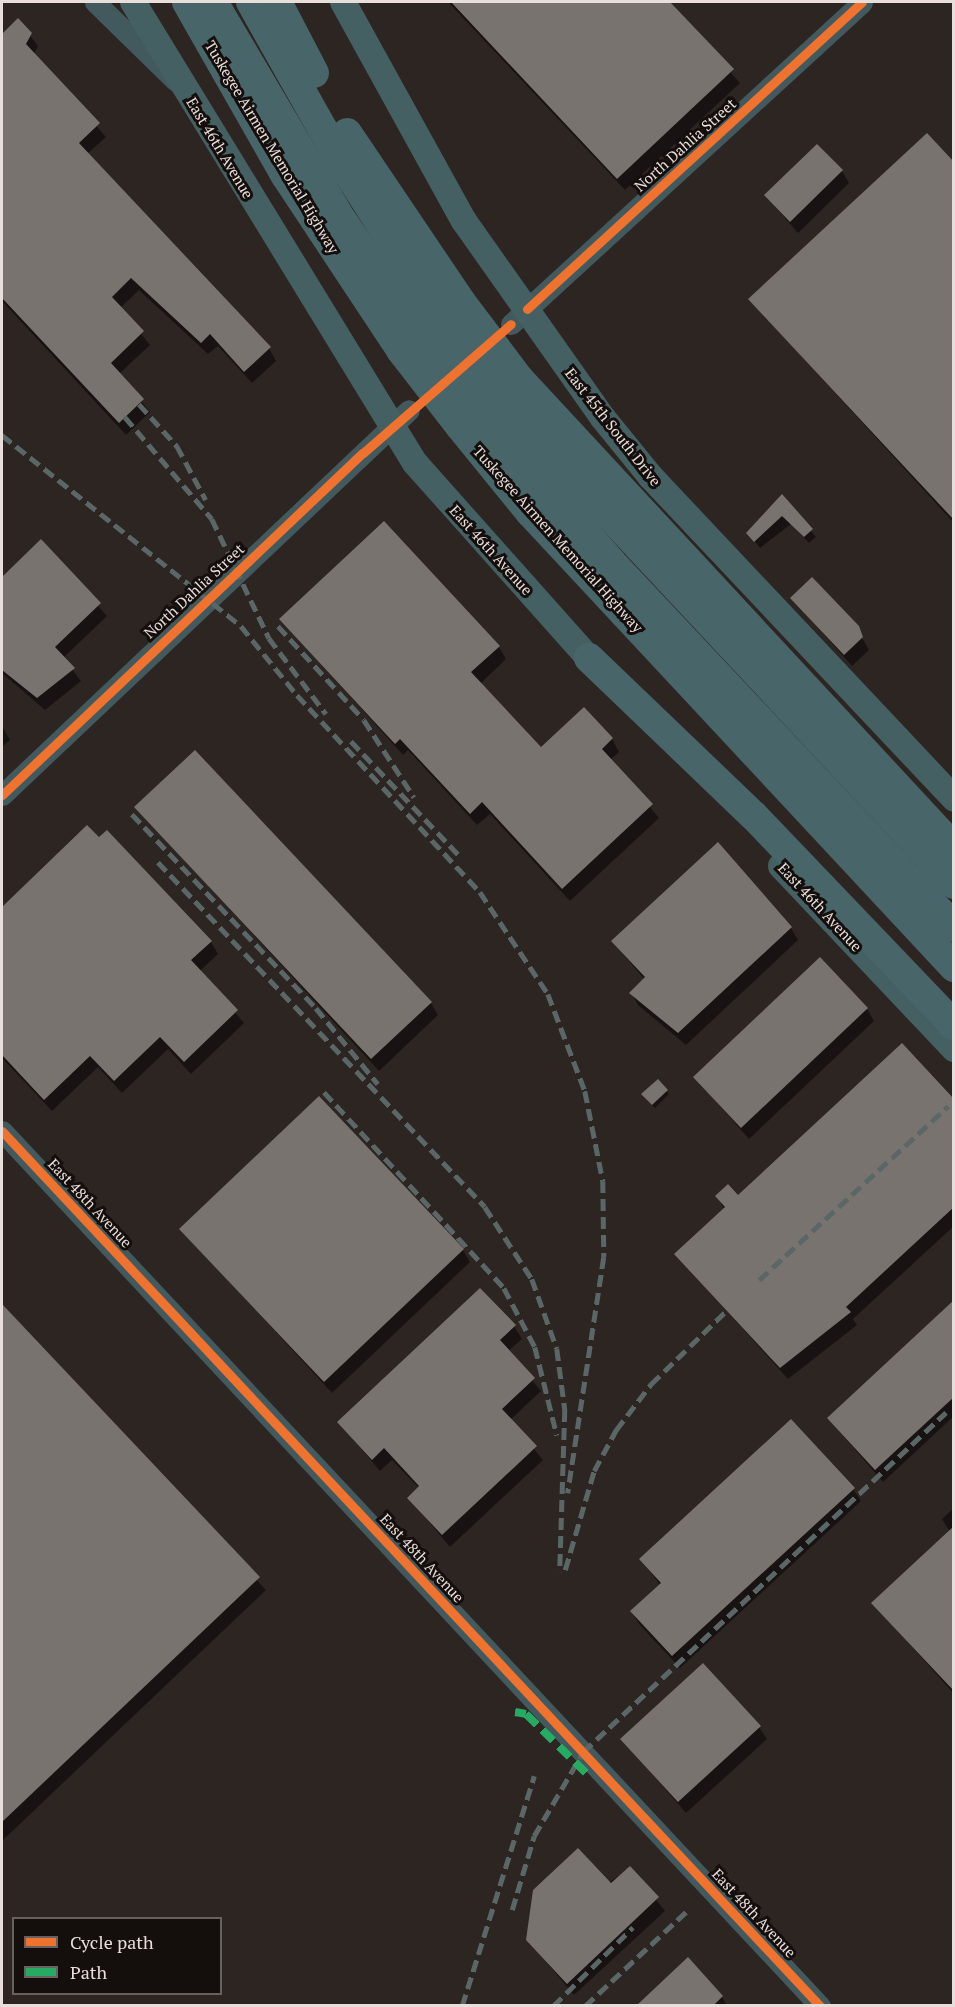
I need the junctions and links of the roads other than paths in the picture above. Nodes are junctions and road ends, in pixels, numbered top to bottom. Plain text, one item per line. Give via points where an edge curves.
1 (95, 2) edge
2 (133, 2) edge
3 (182, 2) edge
4 (187, 2) edge
5 (213, 2) edge
6 (251, 2) edge
7 (277, 2) edge
8 (344, 2) edge
9 (862, 2) edge
10 (224, 68) junction
11 (183, 87) junction
12 (519, 317) junction
13 (431, 326) junction
14 (489, 403) junction
15 (410, 410) dead end
16 (391, 427) junction
17 (590, 658) junction
18 (2, 795) edge
19 (954, 799) edge
20 (954, 848) edge
21 (864, 874) junction
22 (954, 884) edge
23 (954, 927) edge
24 (954, 967) edge
25 (954, 997) edge
26 (954, 1025) edge
27 (954, 1049) edge
28 (2, 1131) edge
29 (820, 2006) edge

1 - 11 street, East 46th Avenue
2 - 11 main road
3 - 10 highway
4 - 10 highway, Tuskegee Airmen Memorial Highway
5 - 13 highway via 341,219
6 - 13 highway
7 - 13 highway, Tuskegee Airmen Memorial Highway via 356,147
8 - 12 main road, East 45th South Drive
9 - 12 street, North Dahlia Street
10 - 13 highway, Tuskegee Airmen Memorial Highway via 286,176
11 - 16 main road, East 46th Avenue
12 - 19 main road, East 45th South Drive via 651,477
13 - 14 highway, Tuskegee Airmen Memorial Highway, bridge
13 - 14 highway, Tuskegee Airmen Memorial Highway, bridge
14 - 20 highway, Tuskegee Airmen Memorial Highway
14 - 21 highway, Tuskegee Airmen Memorial Highway via 530,512
14 - 22 highway
14 - 23 highway via 611,562
15 - 16 street, North Dahlia Street
16 - 17 main road, East 46th Avenue via 445,499
16 - 18 street, North Dahlia Street
17 - 26 highway via 754,816
17 - 27 main road, East 46th Avenue
21 - 24 highway, Tuskegee Airmen Memorial Highway
21 - 25 highway via 903,939
28 - 29 street, East 48th Avenue

